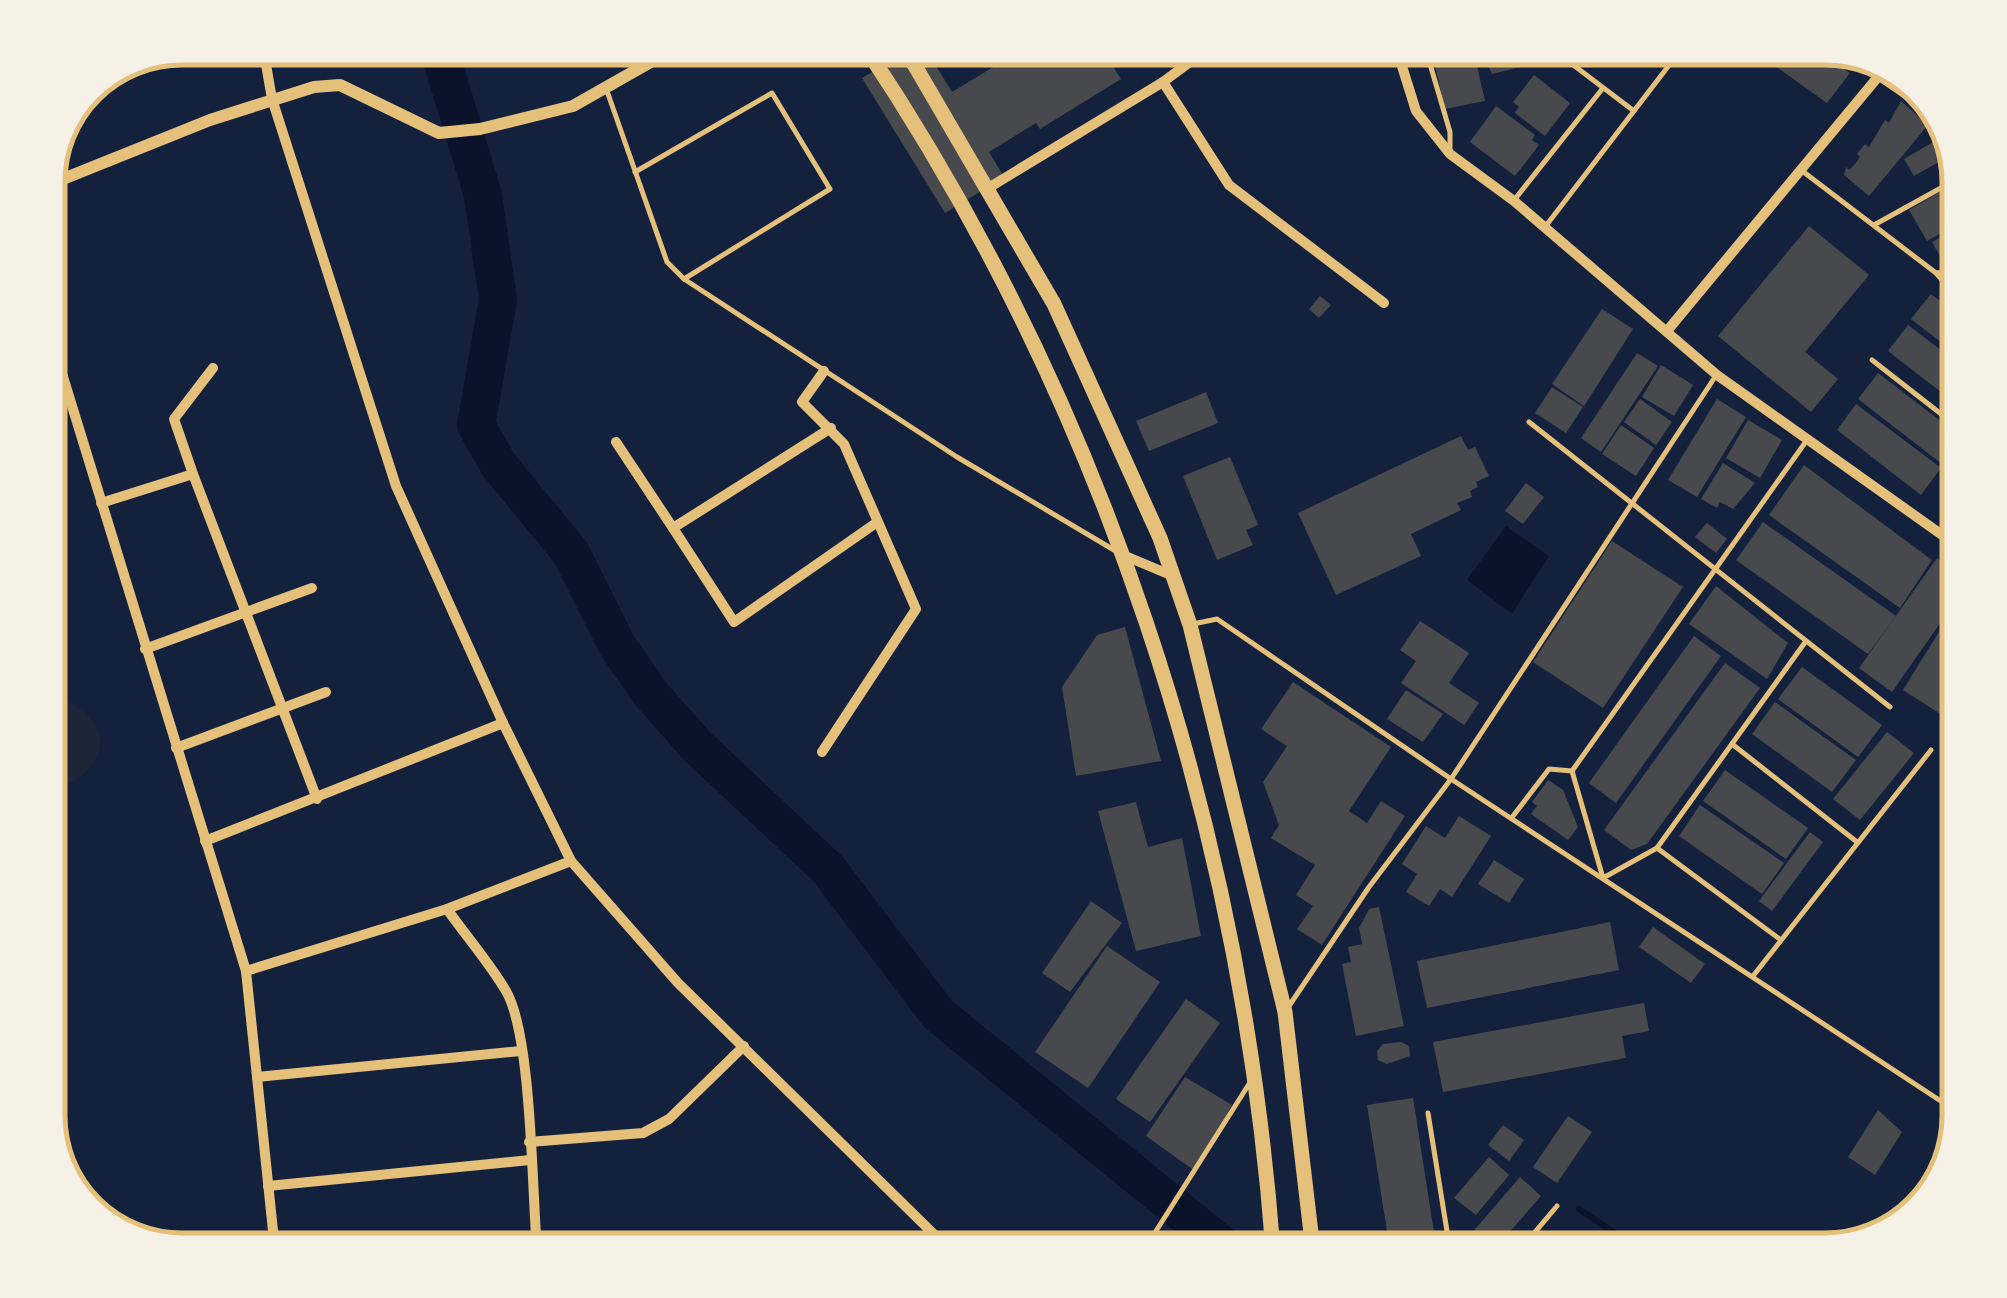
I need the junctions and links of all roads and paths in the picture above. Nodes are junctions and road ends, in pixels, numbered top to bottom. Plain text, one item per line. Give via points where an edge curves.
1 (266, 65) edge
2 (647, 65) edge
3 (874, 65) edge
4 (915, 65) edge
5 (1187, 65) edge
6 (1401, 65) edge
7 (1430, 65) edge
8 (1576, 65) edge
9 (1670, 65) edge
10 (1878, 78) joint
11 (1164, 82) junction
12 (606, 88) junction
13 (1603, 88) junction
14 (1902, 95) edge
15 (272, 100) junction
16 (1634, 111) junction
17 (1450, 154) junction
18 (1802, 170) junction
19 (636, 172) junction
20 (65, 179) edge
21 (990, 187) junction
22 (1942, 187) edge
23 (1514, 201) junction
24 (1874, 225) junction
25 (1545, 227) junction
26 (1942, 272) edge
27 (1936, 273) junction
28 (684, 279) junction
29 (1942, 280) edge
30 (1384, 303) dead end
31 (1668, 331) junction
32 (1872, 360) dead end
33 (213, 368) dead end
34 (824, 371) junction
35 (1717, 375) junction
36 (65, 385) edge
37 (1942, 415) edge
38 (1529, 422) dead end
39 (832, 428) junction
40 (1807, 440) junction
41 (616, 442) dead end
42 (193, 474) junction
43 (100, 502) junction
44 (1630, 503) junction
45 (876, 523) junction
46 (673, 528) junction
47 (1942, 535) edge
48 (1123, 555) junction
49 (1716, 570) junction
50 (1173, 576) junction
51 (312, 588) dead end
52 (246, 613) junction
53 (1190, 625) junction
54 (1806, 641) junction
55 (145, 649) junction
56 (326, 692) dead end
57 (1890, 706) dead end
58 (282, 709) junction
59 (503, 724) junction
60 (1732, 744) junction
61 (176, 748) junction
62 (1931, 750) dead end
63 (822, 752) dead end
64 (1572, 771) junction
65 (1451, 779) junction
66 (317, 799) junction
67 (1513, 816) junction
68 (205, 842) junction
69 (1857, 842) junction
70 (1657, 848) junction
71 (571, 861) junction
72 (1603, 878) junction
73 (447, 909) junction
74 (1781, 940) junction
75 (246, 972) junction
76 (1753, 977) junction
77 (1285, 1012) junction
78 (744, 1046) junction
79 (522, 1051) junction
80 (1255, 1075) junction
81 (256, 1077) junction
82 (1942, 1101) edge
83 (1428, 1113) dead end
84 (529, 1142) junction
85 (530, 1160) junction
86 (268, 1186) junction
87 (1557, 1206) dead end
88 (272, 1233) edge
89 (536, 1233) edge
90 (933, 1233) edge
91 (1155, 1233) edge
92 (1271, 1233) edge
93 (1311, 1233) edge
94 (1447, 1233) edge
95 (1534, 1233) edge

1 - 15 street
2 - 12 street
3 - 48 main road via 1019,318
4 - 21 main road
5 - 11 street
6 - 17 street via 1416,111
7 - 17 lane
8 - 13 lane
9 - 16 lane
10 - 14 lane
10 - 18 street
11 - 21 street
11 - 30 street via 1228,185
12 - 15 street via 573,106 439,134 340,85
12 - 19 lane
13 - 16 lane
13 - 23 lane
15 - 20 street
15 - 59 street via 396,486
16 - 25 lane
17 - 23 street
18 - 24 lane
18 - 31 street
19 - 28 lane via 667,262
19 - 28 lane via 772,93 830,189
21 - 50 main road via 1054,304
22 - 24 lane
23 - 25 street
24 - 27 lane
25 - 31 street
26 - 27 lane
27 - 29 lane
28 - 34 lane
31 - 35 street
32 - 37 lane
33 - 42 street via 174,418
34 - 39 street via 802,402
34 - 48 lane
35 - 40 street
35 - 44 lane
36 - 43 street
38 - 44 lane
39 - 45 street
39 - 46 street
40 - 47 street
40 - 49 lane
41 - 46 street
42 - 43 street
42 - 52 street
43 - 55 street
44 - 49 lane
44 - 65 lane
45 - 46 street via 734,622
45 - 63 street via 916,609
48 - 50 street
48 - 80 main road via 1145,610 1231,930
49 - 54 lane
49 - 64 lane
50 - 53 main road
51 - 52 street
52 - 55 street
52 - 58 street
53 - 65 lane via 1218,619
53 - 77 main road
54 - 57 lane
54 - 60 lane
55 - 61 street
56 - 58 street
58 - 61 street
58 - 66 street
59 - 66 street
59 - 71 street
60 - 69 lane
60 - 70 lane
61 - 68 street
62 - 69 lane
64 - 67 lane via 1549,768
64 - 72 lane
65 - 67 lane
65 - 77 lane
66 - 68 street
67 - 72 lane
68 - 75 street
69 - 74 lane
70 - 72 lane
70 - 74 lane
71 - 73 street
71 - 78 street via 678,983
72 - 76 lane
73 - 75 street
73 - 79 street via 507,992
74 - 76 lane
75 - 81 street
76 - 82 lane
77 - 93 main road
78 - 84 street via 669,1119 643,1133
78 - 90 street
79 - 81 street
79 - 84 street
80 - 91 lane
80 - 92 main road
81 - 86 street
83 - 94 lane
84 - 85 street
85 - 86 street
85 - 89 street
86 - 88 street
87 - 95 lane

